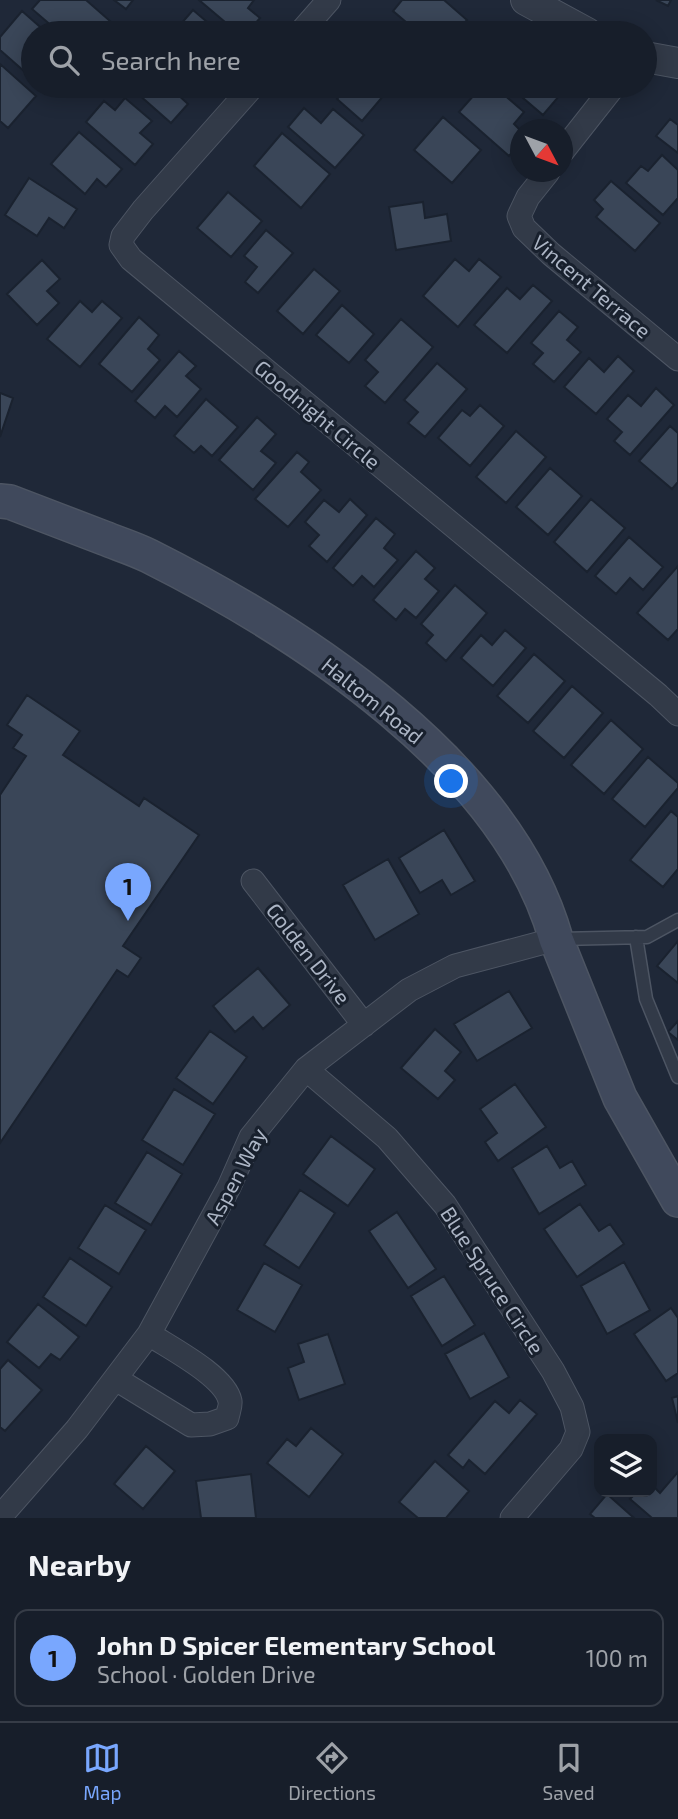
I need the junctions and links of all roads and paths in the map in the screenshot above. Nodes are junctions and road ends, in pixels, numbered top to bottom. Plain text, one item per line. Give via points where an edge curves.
1 (329, 0) edge
2 (526, 0) edge
3 (311, 21) edge
4 (565, 21) edge
5 (657, 59) edge
6 (678, 63) edge
7 (242, 98) edge
8 (605, 98) edge
9 (573, 138) edge
10 (540, 182) edge
11 (678, 359) edge
12 (0, 501) edge
13 (678, 714) edge
14 (253, 881) dead end
15 (678, 920) edge
16 (636, 937) junction
17 (556, 939) junction
18 (364, 1025) junction
19 (306, 1069) junction
20 (678, 1077) edge
21 (678, 1200) edge
22 (149, 1334) junction
23 (116, 1378) junction
24 (0, 1517) edge
25 (512, 1518) edge

1 - 3 street
2 - 4 street
5 - 6 street
7 - 13 street, Goodnight Circle via 143,210 121,245 131,259
8 - 9 street
10 - 11 street, Vincent Terrace via 519,216 524,228
12 - 17 main road, Haltom Road via 147,555 286,633 397,714 488,810 522,860 550,916
14 - 18 street, Golden Drive
15 - 16 lane via 647,937
16 - 17 lane
16 - 20 lane via 646,999
17 - 18 street, Aspen Way via 455,967 409,990
17 - 21 main road, Haltom Road via 620,1098
18 - 19 street, Aspen Way
19 - 22 street, Aspen Way via 251,1137
19 - 25 street, Blue Spruce Circle via 387,1138 445,1205 572,1407 578,1432 571,1449
22 - 23 street, Aspen Way
22 - 23 street via 213,1377 230,1403 227,1418 191,1424
23 - 24 street, Aspen Way via 78,1429

